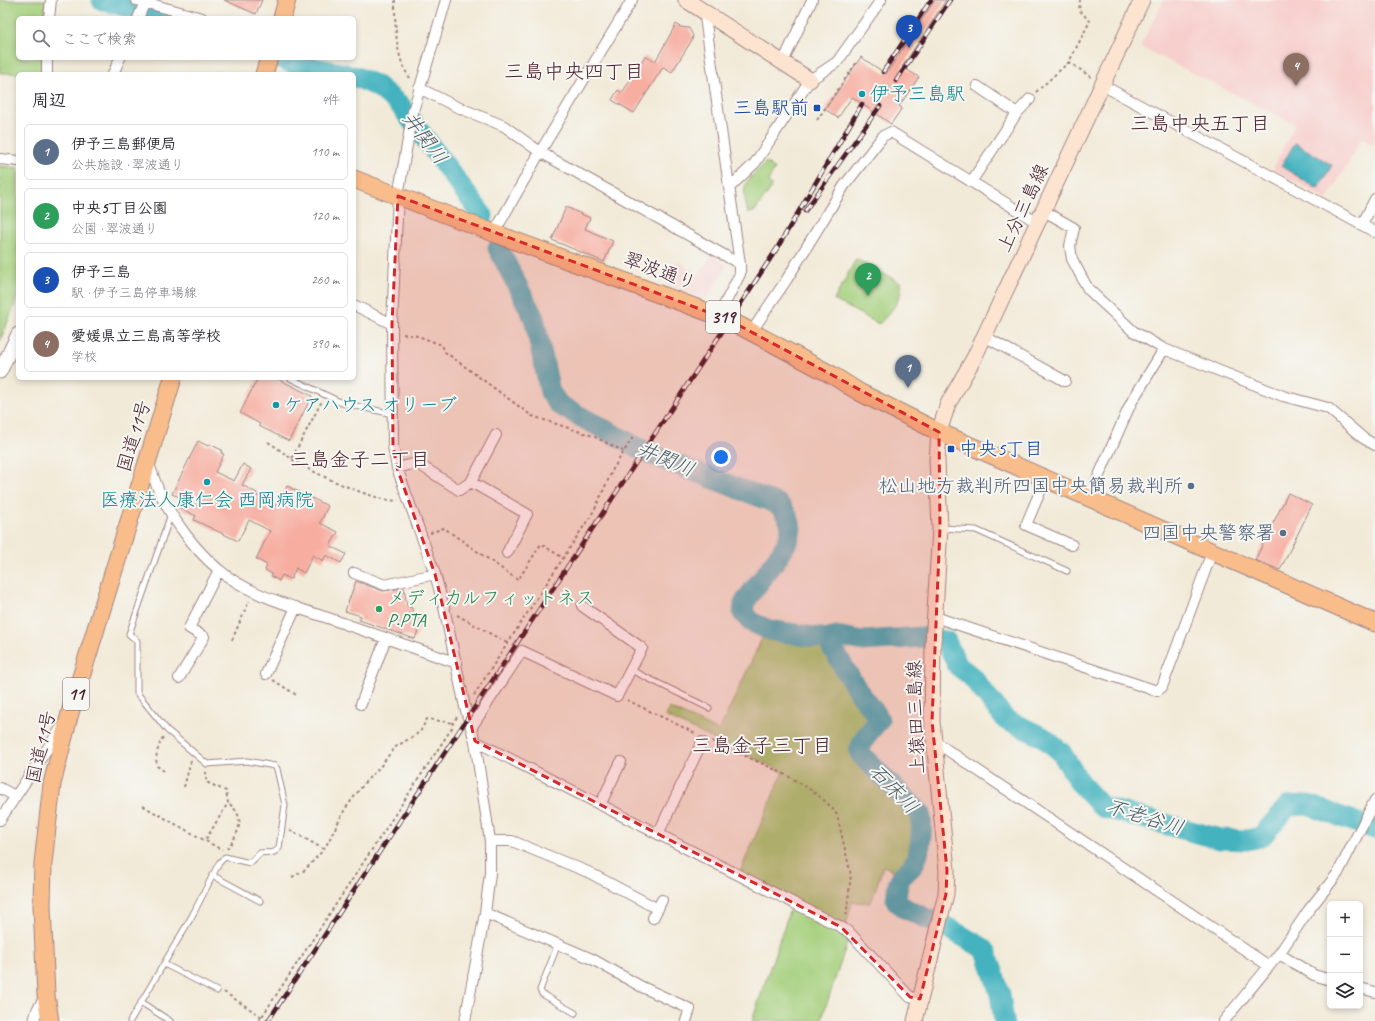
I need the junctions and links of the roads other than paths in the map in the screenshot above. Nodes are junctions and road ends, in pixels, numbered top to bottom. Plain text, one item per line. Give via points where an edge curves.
1 (51, 0) edge
2 (288, 0) edge
3 (446, 0) edge
4 (632, 0) edge
5 (686, 0) edge
6 (812, 0) edge
7 (881, 0) edge
8 (1142, 0) edge
9 (142, 1) edge
10 (704, 10) junction
11 (49, 16) edge
12 (138, 16) edge
13 (195, 16) edge
14 (283, 16) edge
15 (47, 60) edge
16 (119, 60) edge
17 (783, 62) junction
18 (47, 72) edge
19 (114, 72) edge
20 (810, 80) junction
21 (1102, 85) junction
22 (977, 86) dead end
23 (419, 88) junction
24 (1030, 99) road end
25 (1017, 113) junction
26 (540, 152) junction
27 (0, 159) edge
28 (16, 161) edge
29 (356, 180) edge
30 (971, 182) junction
31 (730, 187) junction
32 (398, 196) junction
33 (1375, 199) edge
34 (1041, 217) junction
35 (1362, 225) junction
36 (1375, 232) edge
37 (494, 233) junction
38 (740, 264) junction
39 (356, 306) edge
40 (719, 315) junction
41 (392, 329) junction
42 (752, 331) junction
43 (984, 336) junction
44 (16, 338) edge
45 (1164, 349) junction
46 (0, 372) edge
47 (172, 380) edge
48 (294, 380) edge
49 (1065, 381) dead end
50 (393, 414) junction
51 (939, 432) junction
52 (496, 436) dead end
53 (1375, 445) edge
54 (148, 461) junction
55 (397, 468) junction
56 (1045, 480) junction
57 (471, 482) junction
58 (1089, 498) junction
59 (171, 513) junction
60 (940, 528) junction
61 (1072, 545) dead end
62 (1212, 552) junction
63 (507, 553) dead end
64 (219, 570) junction
65 (1067, 571) dead end
66 (354, 573) dead end
67 (435, 574) junction
68 (582, 606) dead end
69 (296, 607) junction
70 (935, 617) junction
71 (1375, 623) edge
72 (386, 638) junction
73 (457, 663) junction
74 (631, 670) junction
75 (266, 674) road end
76 (180, 678) dead end
77 (361, 704) dead end
78 (709, 708) dead end
79 (70, 713) junction
80 (471, 728) junction
81 (704, 739) road end
82 (934, 740) junction
83 (474, 741) junction
84 (621, 762) dead end
85 (0, 788) edge
86 (15, 796) junction
87 (1375, 800) edge
88 (600, 805) junction
89 (0, 820) edge
90 (658, 834) junction
91 (490, 842) junction
92 (212, 875) junction
93 (260, 901) dead end
94 (658, 909) dead end
95 (485, 913) junction
96 (558, 944) junction
97 (1279, 954) junction
98 (164, 964) junction
99 (1269, 966) junction
100 (1327, 979) edge
101 (1363, 989) edge
102 (217, 990) road end
103 (1375, 992) edge
104 (920, 999) junction
105 (142, 1004) junction
106 (48, 1007) edge
107 (575, 1013) dead end
108 (916, 1020) edge
109 (34, 1021) edge
110 (59, 1021) edge
111 (130, 1021) edge
112 (170, 1021) edge
113 (465, 1021) edge
114 (686, 1021) edge
115 (1224, 1021) edge

1 - 11 street
2 - 14 highway
3 - 23 street
4 - 26 street
5 - 10 main road
6 - 17 street
7 - 20 street via 837,62
8 - 21 main road, 上分三島線
9 - 12 street
9 - 13 street
10 - 17 main road
10 - 31 street
15 - 18 street
16 - 19 street
17 - 20 main road
20 - 31 street via 755,163
21 - 34 main road, 上分三島線
21 - 35 street
22 - 25 street
23 - 26 street via 504,126
23 - 32 street
24 - 25 street
25 - 30 street
26 - 37 street
26 - 38 street
27 - 28 street
29 - 32 highway, 翠波通り / 319
30 - 34 street
30 - 42 street via 891,132 883,136 844,186
31 - 38 street
32 - 37 highway, 翠波通り / 319
32 - 41 street
33 - 35 street
34 - 43 main road, 上分三島線
34 - 45 street via 1074,228 1070,246 1072,259 1088,290 1133,331
35 - 36 street
37 - 40 highway, 翠波通り / 319
38 - 40 street via 740,274
39 - 41 street
40 - 42 highway, 翠波通り / 319
41 - 50 street
42 - 51 highway, 翠波通り / 319 via 859,392
43 - 49 street
43 - 51 main road, 上分三島線 via 948,404
44 - 46 street
45 - 53 street via 1284,396 1328,408
45 - 58 street via 1132,403
47 - 54 highway, 国道11号 / 11
48 - 50 lane via 349,405
50 - 55 street via 393,446
51 - 56 highway, 319
51 - 60 main road, 上猿田三島線
52 - 57 street
54 - 59 street via 159,492
54 - 79 highway, 国道11号 / 11
55 - 57 street via 417,463 459,490
55 - 67 street
56 - 58 highway, 319
56 - 61 street via 1026,525
57 - 63 street via 527,514
58 - 62 highway, 319
59 - 64 street via 204,556
59 - 92 lane via 129,634 137,641 137,693 167,730 207,764 248,761 275,766 285,806 279,848 275,852 260,853 247,864 225,857
60 - 65 lane via 976,530
60 - 70 main road, 上猿田三島線
62 - 70 street via 1162,687 1157,691
62 - 71 highway, 319
64 - 69 street via 253,591
64 - 76 street via 189,628 204,637
66 - 67 street via 385,585
67 - 73 street
68 - 74 street via 642,648
69 - 72 street
69 - 75 street
70 - 82 main road, 上猿田三島線 via 932,721
72 - 73 street
72 - 77 street
73 - 80 street
74 - 78 lane
74 - 80 street via 617,696 522,651
79 - 86 street
79 - 106 highway, 国道11号 / 11 via 52,784 43,863 42,906
80 - 83 street
81 - 90 street
82 - 99 street
82 - 104 main road, 上猿田三島線 via 947,870 946,894
83 - 88 street
83 - 91 street
84 - 88 street
85 - 86 street
86 - 89 street
87 - 97 street via 1338,873
88 - 90 street
90 - 104 street via 841,927 850,933 910,997
91 - 94 street via 512,841 588,872
91 - 95 street via 490,873
92 - 93 lane
92 - 98 lane
95 - 96 street
95 - 113 street
96 - 107 lane via 540,990 542,994
96 - 114 street via 592,958 690,1009
97 - 99 street
97 - 100 street via 1314,975
98 - 102 lane
98 - 105 lane
99 - 115 street
101 - 103 street
104 - 108 main road, 上猿田三島線
105 - 111 lane
105 - 112 lane
106 - 109 street via 37,1010
106 - 110 street

